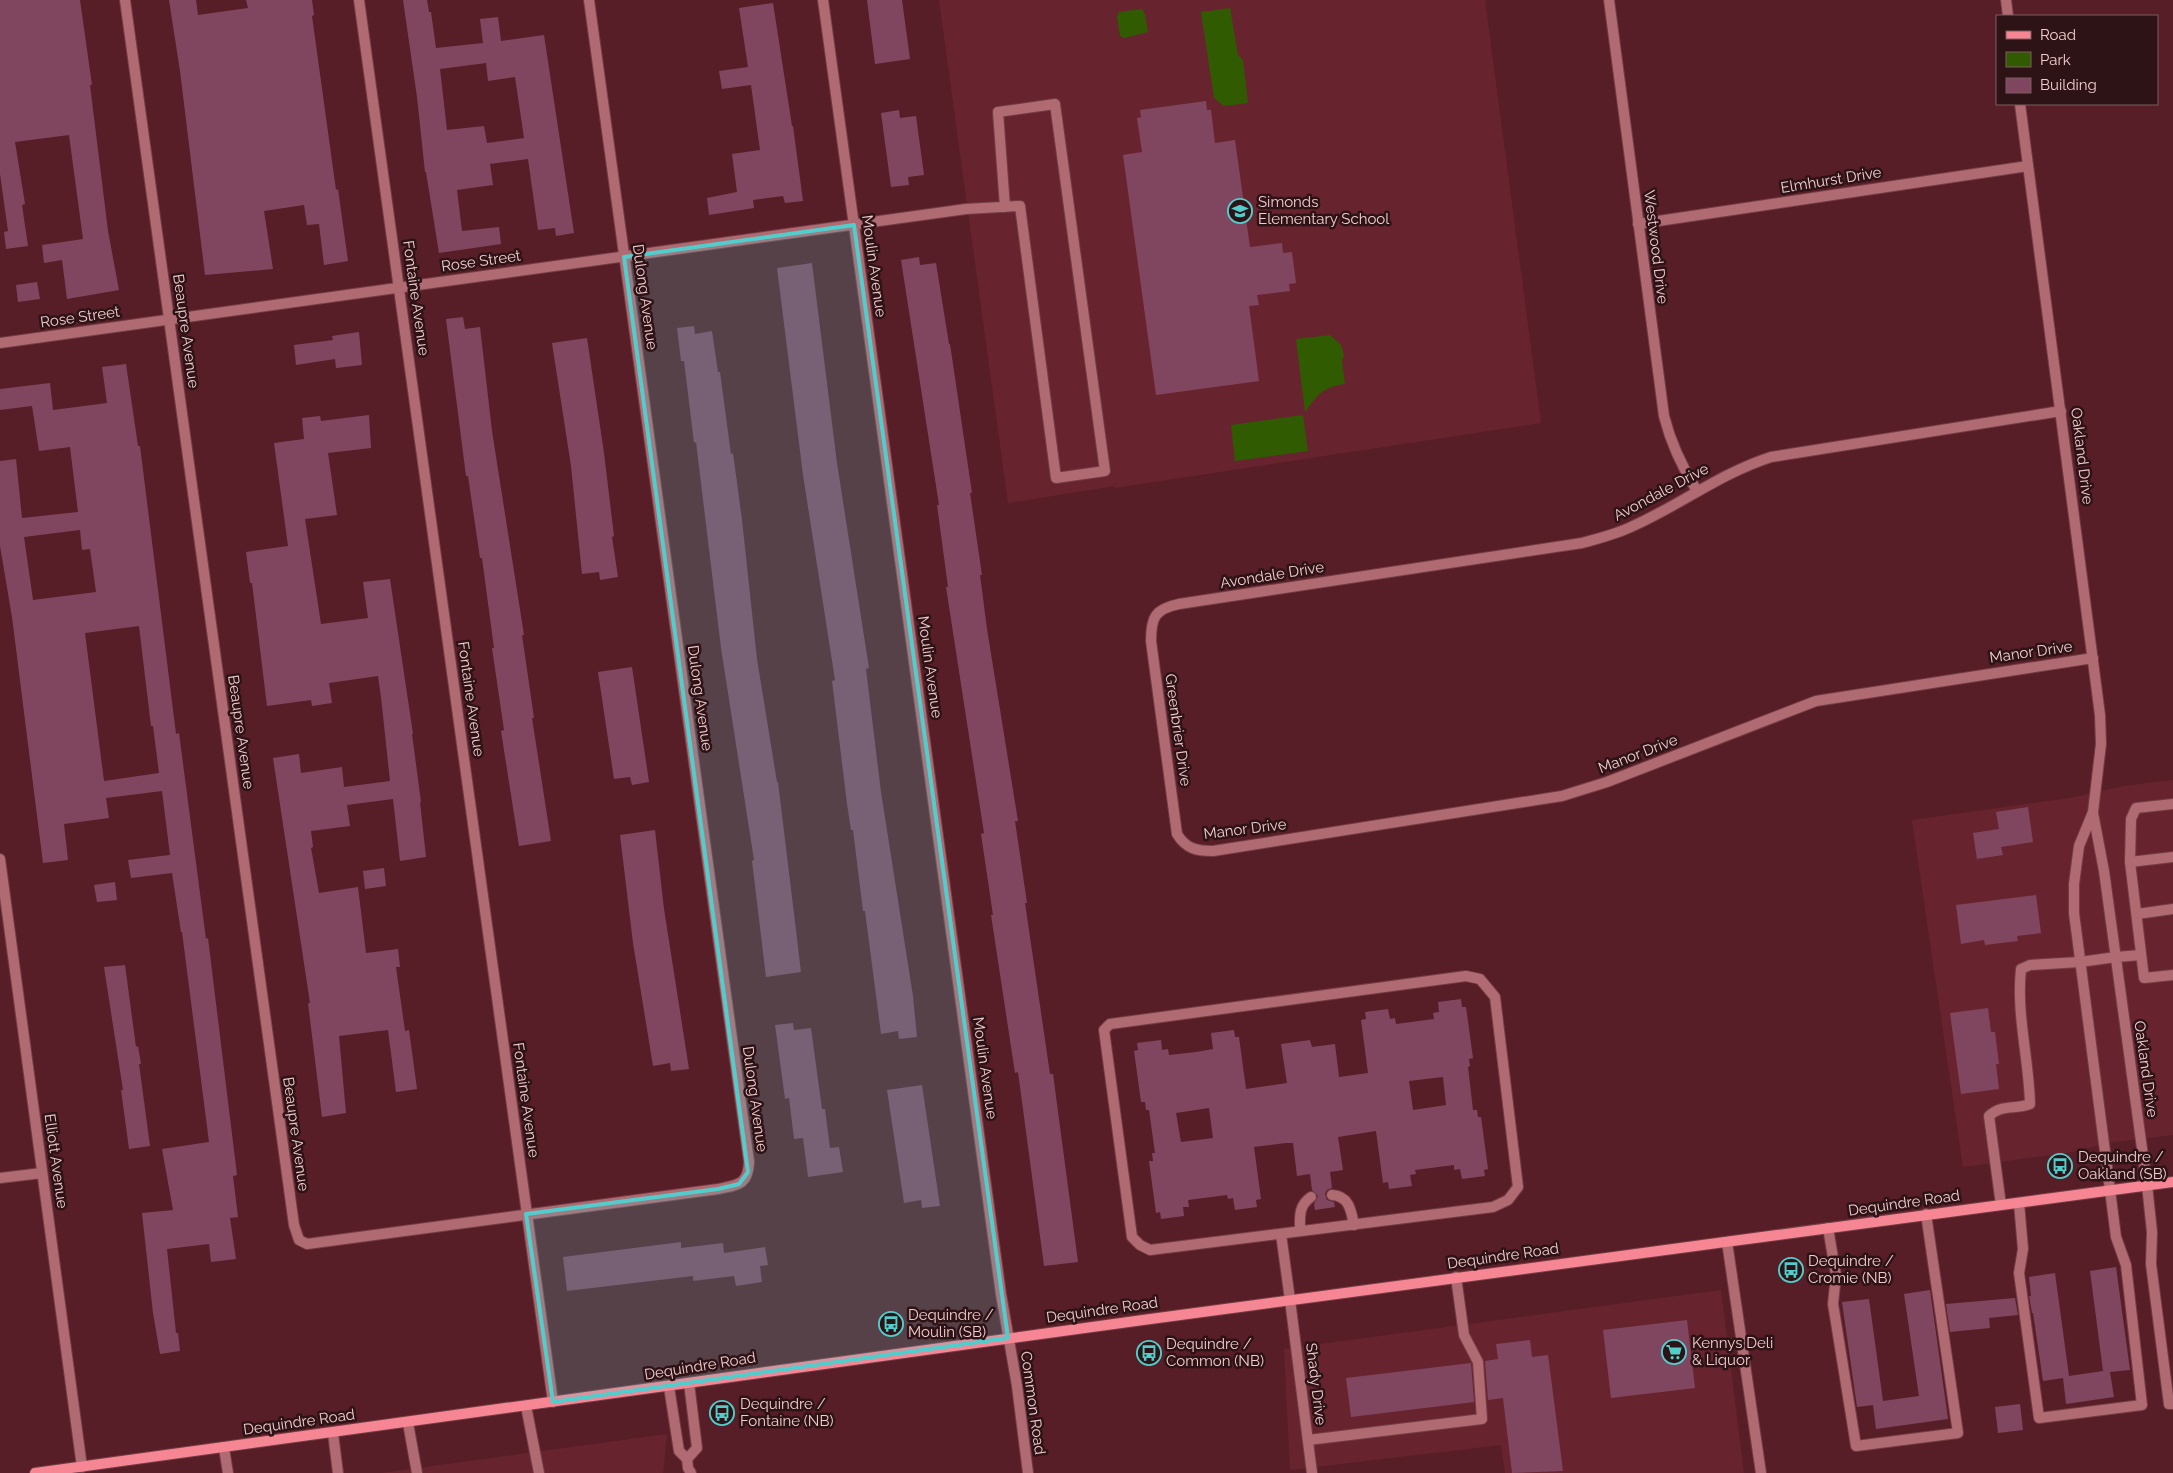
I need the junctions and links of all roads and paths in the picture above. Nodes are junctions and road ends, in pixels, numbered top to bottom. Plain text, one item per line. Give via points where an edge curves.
1 (125, 0) edge
2 (359, 0) edge
3 (589, 0) edge
4 (823, 0) edge
5 (1609, 0) edge
6 (2006, 0) edge
7 (2008, 15) edge
8 (2020, 105) edge
9 (2028, 166) junction
10 (1005, 208) junction
11 (1638, 224) junction
12 (854, 225) junction
13 (624, 256) junction
14 (399, 287) junction
15 (169, 320) junction
16 (0, 343) edge
17 (2061, 411) junction
18 (1697, 491) junction
19 (1156, 614) joint
20 (2093, 658) junction
21 (2173, 804) edge
22 (2093, 812) junction
23 (1187, 847) joint
24 (2173, 857) edge
25 (0, 859) edge
26 (2130, 862) junction
27 (2173, 910) edge
28 (2137, 914) junction
29 (5, 935) edge
30 (2141, 955) junction
31 (2116, 958) junction
32 (2080, 962) junction
33 (2173, 975) edge
34 (42, 1172) junction
35 (0, 1178) edge
36 (2173, 1182) edge
37 (2147, 1185) junction
38 (2110, 1190) junction
39 (1332, 1194) dead end
40 (1311, 1197) dead end
41 (2019, 1203) junction
42 (2001, 1205) junction
43 (526, 1214) junction
44 (1926, 1214) junction
45 (1354, 1225) junction
46 (1828, 1228) junction
47 (1300, 1232) junction
48 (1281, 1234) junction
49 (1727, 1242) junction
50 (1456, 1278) junction
51 (1290, 1300) junction
52 (1008, 1338) junction
53 (689, 1382) junction
54 (669, 1387) junction
55 (553, 1402) junction
56 (2173, 1404) edge
57 (526, 1406) junction
58 (408, 1423) junction
59 (333, 1433) junction
60 (1308, 1440) junction
61 (224, 1448) junction
62 (82, 1467) junction
63 (687, 1468) edge
64 (64, 1471) edge
65 (35, 1473) edge
66 (228, 1473) edge
67 (338, 1473) edge
68 (417, 1473) edge
69 (539, 1473) edge
70 (1028, 1473) edge
71 (1312, 1473) edge
72 (1761, 1473) edge

1 - 15 street, Beaupre Avenue
2 - 14 street, Fontaine Avenue
3 - 13 street, Dulong Avenue
4 - 12 street, Moulin Avenue
5 - 11 street, Westwood Drive
6 - 7 street
8 - 9 street, Oakland Drive
9 - 11 street, Elmhurst Drive
9 - 17 street, Oakland Drive
10 - 10 street via 1020,206 1056,478 1105,471 1055,104 998,112
10 - 12 street, Rose Street via 966,209
11 - 18 street, Westwood Drive via 1664,416 1678,458
12 - 13 street, Rose Street
12 - 52 street, Moulin Avenue
13 - 14 street, Rose Street
13 - 43 street, Dulong Avenue via 748,1152 748,1172 745,1180 725,1188
14 - 15 street, Rose Street
14 - 43 street, Fontaine Avenue
15 - 16 street, Rose Street
15 - 43 street, Beaupre Avenue via 296,1233 299,1240 307,1244
17 - 18 street, Avondale Drive via 1771,458 1738,469
17 - 20 street, Oakland Drive
18 - 19 street, Avondale Drive via 1634,526 1582,543 1189,602 1169,606
19 - 23 street, Greenbrier Drive via 1151,630 1152,651 1177,834
20 - 22 street, Oakland Drive via 2101,744
20 - 23 street, Manor Drive via 1816,701 1607,782 1542,801 1213,851
21 - 26 street via 2136,808 2131,819
22 - 31 street, Oakland Drive
22 - 32 street, Oakland Drive via 2079,846 2076,864 2074,913
24 - 26 street
25 - 29 street, Elliott Avenue
26 - 28 street
27 - 28 street
28 - 30 street
29 - 34 street, Elliott Avenue
30 - 31 street
30 - 33 street via 2144,978
31 - 32 street
31 - 37 street, Oakland Drive
32 - 38 street, Oakland Drive
32 - 42 street via 2030,965 2021,969 2018,991 2030,1104 1996,1109 1989,1116
34 - 35 street
34 - 62 street, Elliott Avenue
36 - 37 main road, Dequindre Road
37 - 38 main road, Dequindre Road
37 - 56 street, Oakland Drive via 2152,1232 2151,1264 2169,1404
38 - 41 main road, Dequindre Road
38 - 41 street, Oakland Drive via 2116,1237 2126,1265 2142,1406 2039,1418 2019,1274 2023,1250
39 - 45 street via 1346,1199
40 - 47 street via 1300,1210
41 - 42 main road, Dequindre Road
42 - 44 main road, Dequindre Road
43 - 55 street, Fontaine Avenue
44 - 46 main road, Dequindre Road
44 - 46 street via 1958,1433 1856,1446 1833,1304 1836,1274
45 - 47 street
45 - 48 street via 1493,1207 1508,1200 1518,1187 1495,997 1480,979 1466,976 1130,1021 1110,1024 1104,1030 1132,1237 1150,1250
46 - 49 main road, Dequindre Road
47 - 48 street
48 - 51 street, Shady Drive
49 - 50 main road, Dequindre Road
49 - 72 street
50 - 51 main road, Dequindre Road
50 - 60 street via 1464,1335 1478,1362 1482,1419
51 - 52 main road, Dequindre Road
51 - 60 street, Shady Drive
52 - 53 main road, Dequindre Road
52 - 70 street, Common Road
53 - 54 main road, Dequindre Road
53 - 63 street via 697,1448
54 - 55 main road, Dequindre Road
54 - 63 street via 679,1451
55 - 57 main road, Dequindre Road
57 - 58 main road, Dequindre Road
57 - 69 street
58 - 59 main road, Dequindre Road
58 - 68 street
59 - 61 main road, Dequindre Road
59 - 67 street
60 - 71 street, Shady Drive
61 - 62 main road, Dequindre Road
61 - 66 street
62 - 64 main road, Dequindre Road
64 - 65 main road, Dequindre Road

